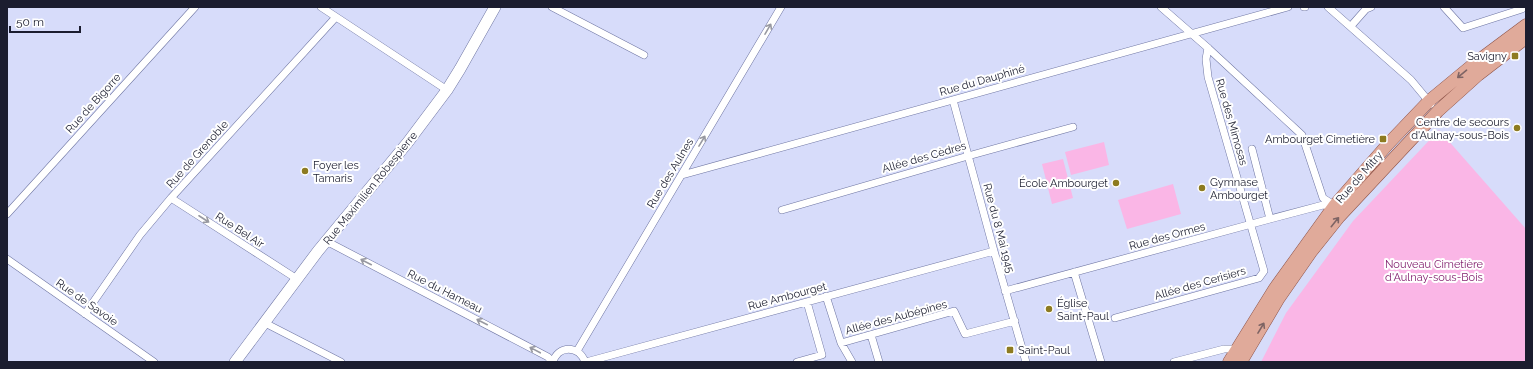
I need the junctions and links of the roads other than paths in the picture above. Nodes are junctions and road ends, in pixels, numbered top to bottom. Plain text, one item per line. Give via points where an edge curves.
1 (195, 7) edge
2 (321, 7) edge
3 (495, 7) edge
4 (552, 7) edge
5 (781, 7) edge
6 (1161, 7) edge
7 (1288, 7) edge
8 (1328, 7) edge
9 (1371, 7) edge
10 (1444, 7) edge
11 (1524, 7) edge
12 (336, 17) junction
13 (1526, 25) edge
14 (1351, 26) junction
15 (1191, 34) junction
16 (1526, 38) edge
17 (1208, 48) junction
18 (644, 55) dead end
19 (447, 90) junction
20 (953, 100) junction
21 (1429, 101) junction
22 (1438, 111) junction
23 (1073, 127) dead end
24 (1252, 149) dead end
25 (968, 156) junction
26 (682, 175) junction
27 (172, 198) junction
28 (1334, 206) junction
29 (782, 210) dead end
30 (7, 214) edge
31 (1270, 219) junction
32 (1250, 224) junction
33 (326, 241) junction
34 (994, 251) junction
35 (7, 259) edge
36 (1074, 272) junction
37 (297, 280) junction
38 (1005, 291) junction
39 (826, 296) junction
40 (807, 302) junction
41 (85, 314) junction
42 (1115, 318) dead end
43 (1014, 321) junction
44 (264, 323) junction
45 (871, 335) junction
46 (841, 343) junction
47 (1237, 349) junction
48 (577, 351) junction
49 (154, 362) edge
50 (235, 362) edge
51 (341, 362) edge
52 (552, 362) edge
53 (585, 362) edge
54 (797, 362) edge
55 (852, 362) edge
56 (879, 362) edge
57 (1026, 362) edge
58 (1101, 362) edge
59 (1174, 362) edge
60 (1229, 362) edge
61 (1241, 362) edge

1 - 30 street, Rue de Bigorre
2 - 12 street
3 - 19 street, Rue Maximilien Robespierre
4 - 18 street
26 -> 5 street, Rue des Aulnes
6 - 15 street, Rue des Mimosas
7 - 15 street, Rue du Dauphiné
8 - 14 street
9 - 14 street via 1366,8
10 - 11 street via 1463,28
12 - 19 street
12 - 27 street, Rue de Grenoble
13 -> 21 main road, Rue de Mitry
14 - 21 street via 1411,80
15 - 17 street, Rue des Mimosas
15 - 20 street, Rue du Dauphiné
16 - 22 main road, Rue de Mitry via 1478,75
17 - 28 street, Rue des Mimosas via 1302,135 1322,198
17 - 32 street, Rue des Mimosas via 1208,77
19 - 33 street, Rue Maximilien Robespierre via 408,142
20 - 25 street, Rue du 8 Mai 1945
20 - 26 street, Rue du Dauphiné
21 - 22 street
21 - 28 main road, Rue de Mitry
61 -> 22 main road, Rue de Mitry via 1279,298 1311,252 1339,217
23 - 25 street, Allée des Cèdres
24 - 31 street
25 - 29 street, Allée des Cèdres
25 - 34 street, Rue du 8 Mai 1945
26 - 48 street, Rue des Aulnes
27 -> 37 street, Rue Bel Air
27 - 41 street, Rue de Grenoble via 140,235
28 - 31 street, Rue des Ormes via 1323,205
28 - 47 main road, Rue de Mitry via 1275,288
31 - 32 street, Rue des Ormes
32 - 36 street, Rue des Ormes
32 - 42 street, Allée des Cerisiers via 1264,271 1259,278
33 - 37 street, Rue Maximilien Robespierre
52 -> 33 street, Rue du Hameau via 548,357 517,340
34 - 38 street, Rue du 8 Mai 1945
34 - 39 street, Rue Ambourget
35 - 41 street, Rue de Savoie
36 - 38 street, Rue des Ormes
36 - 58 street
37 - 44 street, Rue Maximilien Robespierre
38 - 43 street, Rue du 8 Mai 1945
39 - 40 street, Rue Ambourget
39 - 46 street
40 - 53 street, Rue Ambourget
40 - 54 street via 822,355
41 - 49 street, Rue de Savoie
43 - 45 street, Allée des Aubépines via 965,334 954,311
43 - 57 street, Rue du 8 Mai 1945
44 - 50 street, Rue Maximilien Robespierre
44 - 51 street
45 - 46 street, Allée des Aubépines
45 - 56 street
46 - 55 street
47 - 59 street via 1224,349
47 - 60 main road, Rue de Mitry
48 - 52 street via 562,350
48 - 53 street

